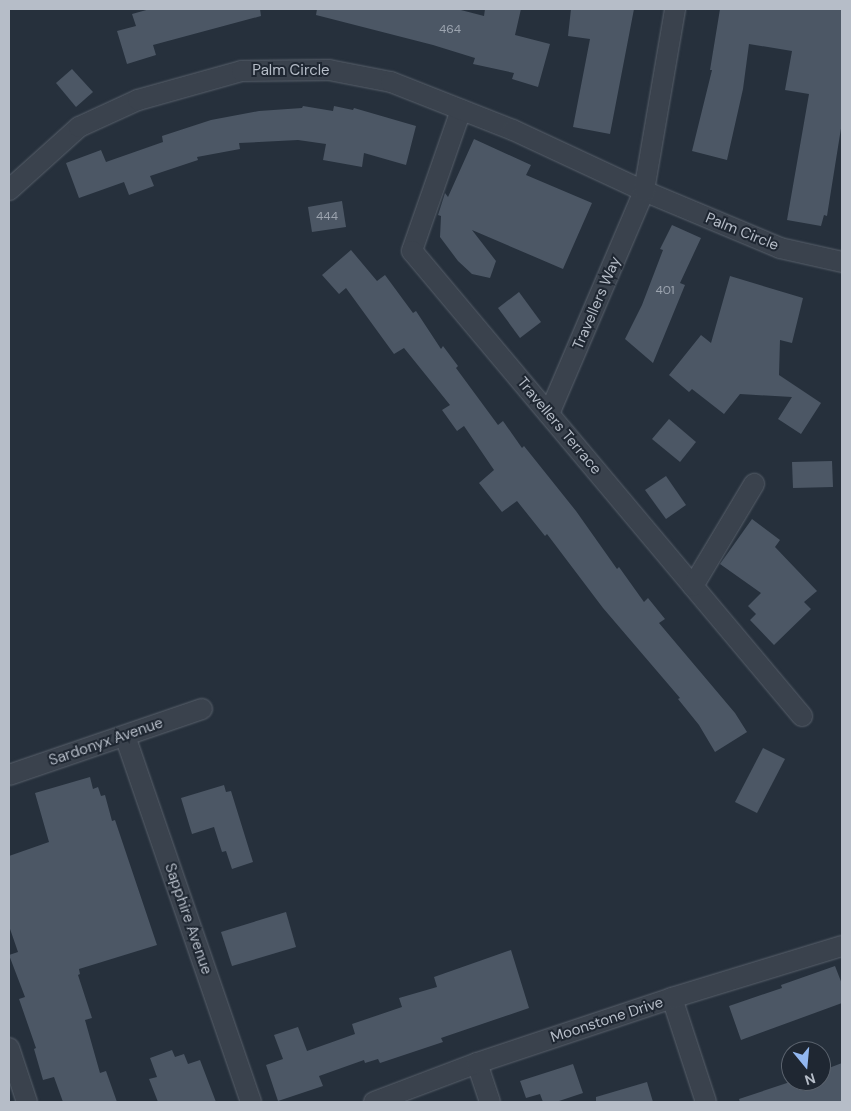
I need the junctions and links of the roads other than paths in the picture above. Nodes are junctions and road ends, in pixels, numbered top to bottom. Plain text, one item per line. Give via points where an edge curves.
1 (675, 9) edge
2 (461, 110) junction
3 (9, 190) edge
4 (644, 192) junction
5 (842, 262) edge
6 (549, 414) junction
7 (754, 484) dead end
8 (693, 586) junction
9 (202, 709) dead end
10 (802, 716) dead end
11 (125, 736) junction
12 (9, 775) edge
13 (842, 946) edge
14 (672, 998) junction
15 (9, 1048) edge
16 (477, 1063) junction
17 (27, 1102) edge
18 (251, 1102) edge
19 (374, 1102) edge
20 (490, 1102) edge
21 (706, 1102) edge

1 - 4 street
2 - 3 street, Palm Circle via 391,82 329,70 242,71 138,100 79,127
2 - 4 street, Palm Circle via 513,130
2 - 6 street, Travellers Terrace via 412,251
4 - 5 street, Palm Circle via 780,248
4 - 6 street, Travellers Way
6 - 8 street, Travellers Terrace
7 - 8 street
8 - 10 street, Travellers Terrace
9 - 11 street, Sardonyx Avenue
11 - 12 street, Sardonyx Avenue
11 - 18 street, Sapphire Avenue
13 - 14 street, Moonstone Drive
14 - 16 street, Moonstone Drive
14 - 21 street
15 - 17 street
16 - 19 street, Moonstone Drive
16 - 20 street

